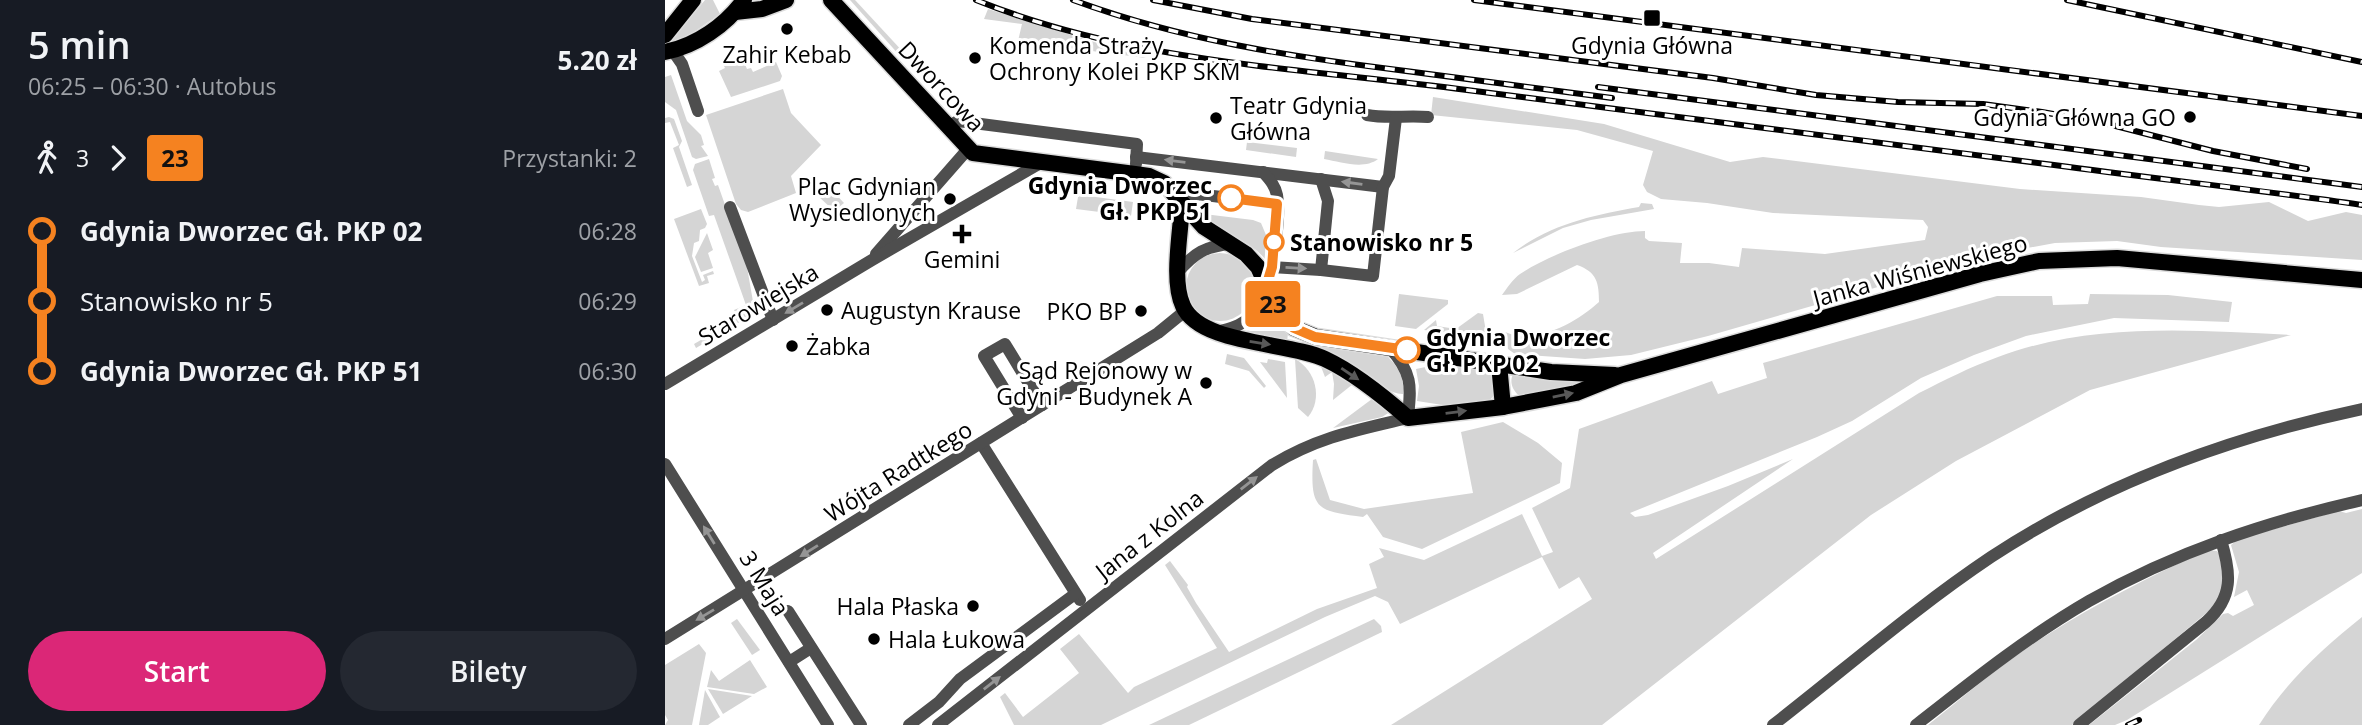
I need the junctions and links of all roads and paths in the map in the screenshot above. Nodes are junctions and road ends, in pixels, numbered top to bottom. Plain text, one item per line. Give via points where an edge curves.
1 (692, 0) edge
2 (786, 0) edge
3 (831, 0) edge
4 (736, 4) edge
5 (665, 35) edge
6 (669, 51) edge
7 (698, 111) dead end
8 (1367, 115) dead end
9 (1428, 117) dead end
10 (1396, 118) junction
11 (948, 127) junction
12 (968, 149) junction
13 (1136, 157) junction
14 (1042, 162) junction
15 (1263, 172) junction
16 (1135, 174) junction
17 (1321, 178) junction
18 (1383, 187) junction
19 (1181, 204) junction
20 (1277, 204) junction
21 (730, 207) dead end
22 (904, 219) junction
23 (917, 233) junction
24 (1231, 244) junction
25 (871, 260) junction
26 (1272, 267) junction
27 (1321, 270) junction
28 (1178, 272) junction
29 (2362, 280) edge
30 (1266, 287) junction
31 (1185, 311) junction
32 (773, 320) junction
33 (1217, 331) junction
34 (1390, 348) junction
35 (1499, 364) junction
36 (1621, 375) junction
37 (665, 384) edge
38 (1042, 405) junction
39 (1503, 407) junction
40 (2362, 409) edge
41 (1022, 418) junction
42 (1408, 418) junction
43 (981, 443) junction
44 (665, 464) edge
45 (2362, 500) edge
46 (2221, 540) junction
47 (745, 591) junction
48 (1075, 594) junction
49 (1088, 609) junction
50 (788, 611) dead end
51 (665, 639) edge
52 (811, 648) junction
53 (789, 662) junction
54 (828, 725) edge
55 (860, 725) edge
56 (909, 725) edge
57 (939, 725) edge
58 (1773, 725) edge
59 (1916, 725) edge
60 (2079, 725) edge

1 - 5 main road
2 - 4 main road via 762,9
3 - 11 main road, Dworcowa
4 - 6 main road via 720,26
6 - 7 street via 682,64
8 - 10 street
9 - 10 street
10 - 18 street via 1389,176
11 - 12 main road, Dworcowa
11 - 13 street via 958,121 1137,144
12 - 14 main road, Dworcowa
12 - 22 street, Starowiejska
15 -> 13 street
13 - 16 street
14 - 16 main road, Dworcowa
14 - 23 street, Starowiejska
15 - 17 street
15 - 20 street via 1273,185
16 - 19 main road, Dworcowa via 1164,183
18 -> 17 street
17 - 27 street via 1328,201
18 - 27 street via 1373,276
19 - 20 street via 1197,194
19 - 24 main road, Dworcowa via 1204,227
19 - 28 main road
20 - 26 street
21 - 32 street
22 - 23 street
22 - 25 street, Starowiejska
23 - 25 street, Starowiejska
24 - 28 street via 1199,251
24 - 30 main road via 1254,261
25 -> 32 street, Starowiejska
26 -> 27 street
26 - 30 street
28 - 31 main road
29 - 36 main road, Janka Wiśniewskiego via 2117,258 2039,261
30 - 33 street via 1249,319
30 - 34 main road, Janka Wiśniewskiego via 1279,313 1294,328 1315,337
31 - 33 main road
31 - 38 street, Wójta Radtkego via 1158,333
32 - 37 street, Starowiejska
33 -> 42 main road via 1325,359
34 - 35 main road, Janka Wiśniewskiego
34 - 42 street via 1408,373
35 - 36 main road, Janka Wiśniewskiego
35 - 39 main road
39 -> 36 main road, Janka Wiśniewskiego via 1576,393
38 - 41 street, Wójta Radtkego
38 - 41 street via 1005,344 984,356
42 -> 39 main road, Janka Wiśniewskiego
40 - 58 street via 2203,452 2059,516 1968,573
41 - 43 street, Wójta Radtkego
49 -> 42 street, Jana z Kolna via 1289,455 1338,434
43 -> 47 street, Wójta Radtkego
43 - 48 street
47 -> 44 street, 3 Maja
45 - 46 street
46 - 59 street via 2139,575 2072,612 2001,659
46 - 60 street via 2229,571 2221,606
47 -> 51 street, Wójta Radtkego
47 - 53 street, 3 Maja
48 - 49 street
48 - 56 street via 960,679
57 -> 49 street, Jana z Kolna
50 - 52 street
52 - 53 street
52 - 55 street
53 - 54 street, 3 Maja

